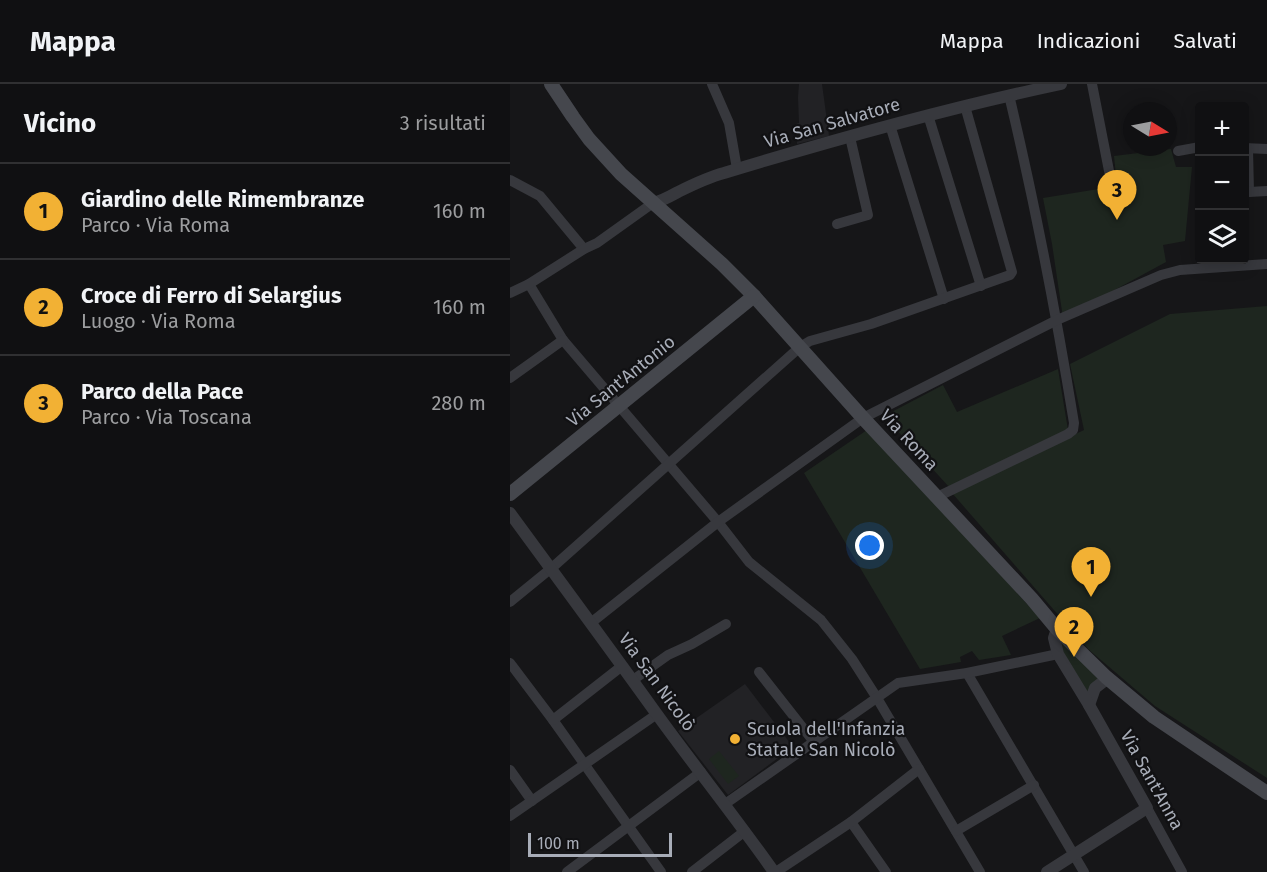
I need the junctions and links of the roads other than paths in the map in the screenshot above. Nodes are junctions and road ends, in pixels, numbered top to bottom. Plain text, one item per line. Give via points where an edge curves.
1 (551, 84) edge
2 (712, 84) edge
3 (1061, 84) edge
4 (1092, 84) edge
5 (1009, 95) junction
6 (965, 106) junction
7 (928, 115) junction
8 (890, 125) junction
9 (850, 137) junction
10 (1195, 148) edge
11 (1249, 148) edge
12 (1267, 149) edge
13 (1178, 151) dead end
14 (737, 169) junction
15 (510, 180) edge
16 (1112, 181) dead end
17 (1267, 191) edge
18 (1249, 192) edge
19 (653, 203) junction
20 (837, 224) dead end
21 (584, 249) junction
22 (1267, 264) edge
23 (529, 284) junction
24 (981, 286) junction
25 (510, 293) edge
26 (754, 296) junction
27 (944, 299) junction
28 (1057, 320) junction
29 (562, 340) junction
30 (800, 347) junction
31 (510, 378) edge
32 (619, 405) junction
33 (862, 418) junction
34 (669, 465) junction
35 (510, 494) edge
36 (937, 497) junction
37 (510, 513) edge
38 (718, 522) junction
39 (551, 569) junction
40 (510, 602) edge
41 (592, 622) junction
42 (726, 624) dead end
43 (1056, 633) junction
44 (1058, 654) junction
45 (510, 663) edge
46 (622, 666) junction
47 (759, 672) dead end
48 (967, 673) junction
49 (1108, 678) junction
50 (633, 680) junction
51 (877, 698) junction
52 (1089, 705) junction
53 (657, 714) junction
54 (553, 720) junction
55 (814, 742) junction
56 (585, 764) junction
57 (510, 770) edge
58 (919, 770) junction
59 (701, 772) junction
60 (1034, 786) junction
61 (1267, 793) edge
62 (532, 801) junction
63 (725, 804) junction
64 (1147, 808) junction
65 (510, 816) edge
66 (851, 822) junction
67 (628, 826) junction
68 (745, 831) junction
69 (956, 831) junction
70 (1075, 855) junction
71 (567, 872) edge
72 (661, 872) edge
73 (692, 872) edge
74 (775, 872) edge
75 (886, 872) edge
76 (980, 872) edge
77 (1047, 872) edge
78 (1084, 872) edge
79 (1182, 872) edge

1 - 19 main road, Via Roma via 589,139
2 - 14 street via 729,123
3 - 5 street, Via San Salvatore
4 - 16 street
5 - 6 street, Via San Salvatore
5 - 28 street
6 - 7 street, Via San Salvatore
6 - 24 street via 1012,272
7 - 8 street, Via San Salvatore
7 - 24 street
8 - 9 street, Via San Salvatore
8 - 27 street
9 - 14 street, Via San Salvatore
9 - 20 street via 868,215
10 - 13 street
11 - 12 street
14 - 19 street, Via San Salvatore
15 - 21 street via 540,196
17 - 18 street
19 - 21 street
19 - 26 main road, Via Roma
21 - 23 street
22 - 28 street via 1180,270 1161,275
23 - 25 street
23 - 29 street
24 - 27 street
26 - 30 main road, Via Roma
26 - 32 main road, Via Sant'Antonio
27 - 30 street
28 - 33 street
28 - 36 street via 1073,430
29 - 31 street
29 - 32 street
30 - 33 main road, Via Roma
30 - 34 street
32 - 34 street
32 - 35 main road, Via Sant'Antonio
33 - 36 main road, Via Roma
33 - 38 street
34 - 38 street
34 - 39 street
36 - 43 main road, Via Roma via 1032,598
37 - 39 street, Via San Nicolò
38 - 41 street
38 - 51 street via 749,562 821,620
39 - 40 street
39 - 41 street, Via San Nicolò
41 - 46 street, Via San Nicolò
42 - 50 street via 668,655
43 - 44 street, Via Sant'Anna
43 - 49 main road, Via Roma
44 - 48 street
44 - 52 street, Via Sant'Anna
45 - 54 street
46 - 50 street, Via San Nicolò
46 - 54 street
47 - 55 street
48 - 51 street via 898,683
48 - 60 street
49 - 52 street via 1095,688
49 - 61 main road, Via Roma via 1154,717
50 - 53 street, Via San Nicolò
51 - 55 street
51 - 58 street
52 - 64 street, Via Sant'Anna
53 - 56 street
53 - 59 street, Via San Nicolò
54 - 56 street
55 - 63 street
56 - 62 street
56 - 67 street
57 - 62 street
58 - 66 street
58 - 69 street
59 - 63 street, Via San Nicolò
59 - 67 street
60 - 69 street
60 - 70 street
62 - 65 street
63 - 68 street, Via San Nicolò
64 - 70 street
64 - 79 street, Via Sant'Anna
66 - 74 street
66 - 75 street
67 - 71 street
67 - 72 street
68 - 73 street
68 - 74 street, Via San Nicolò
69 - 76 street
70 - 77 street
70 - 78 street

